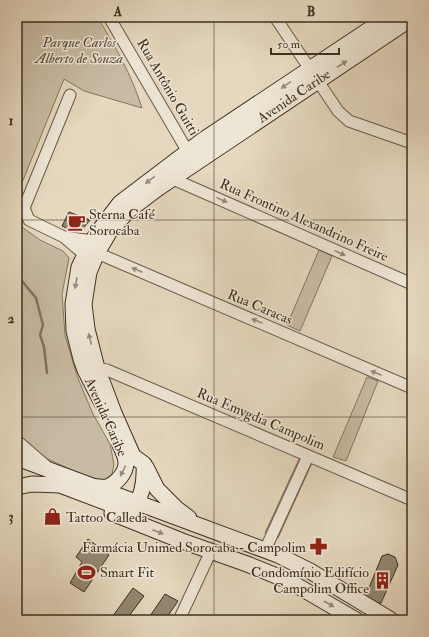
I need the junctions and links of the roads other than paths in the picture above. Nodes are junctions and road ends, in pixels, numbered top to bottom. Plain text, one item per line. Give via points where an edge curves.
1 (110, 17) edge
2 (275, 17) edge
3 (388, 17) edge
4 (412, 18) edge
5 (314, 75) junction
6 (70, 95) dead end
7 (412, 143) edge
8 (185, 162) junction
9 (91, 249) junction
10 (412, 284) edge
11 (91, 369) junction
12 (412, 388) edge
13 (17, 441) edge
14 (308, 456) junction
15 (17, 458) edge
16 (144, 464) junction
17 (56, 473) junction
18 (17, 478) edge
19 (32, 484) junction
20 (92, 486) junction
21 (17, 487) edge
22 (412, 500) edge
23 (138, 503) junction
24 (202, 527) junction
25 (265, 550) junction
26 (211, 551) junction
27 (179, 620) edge
28 (356, 620) edge
29 (391, 620) edge

1 - 8 street, Rua Antônio Guitti
2 - 5 street
3 - 5 street, Avenida Caribe
5 -> 4 street, Avenida Caribe
5 - 7 street via 338,111 349,121
5 - 8 street, Avenida Caribe
6 - 9 street, Rua Caracas via 24,208 29,220
8 - 9 street, Avenida Caribe via 157,189 128,211
8 -> 10 street, Rua Frontino Alexandrino Freire via 205,193
9 - 11 street, Avenida Caribe via 84,304
12 -> 9 street, Rua Caracas
11 - 14 street, Rua Emygdia Campolim via 107,370
11 - 16 street, Avenida Caribe via 133,456
11 -> 20 street, Avenida Caribe via 126,465 116,482 107,487
13 - 17 street
14 - 22 street, Rua Emygdia Campolim
14 - 25 street
15 - 17 street
16 - 23 street, Avenida Caribe via 144,484
16 - 24 street, Avenida Caribe via 157,490
17 - 20 street
18 - 19 street
19 - 21 street
19 - 23 street via 60,485 126,510 133,510
19 -> 26 street via 72,496
20 - 23 street
23 - 24 street
24 - 25 street
24 - 26 street via 211,543
25 - 29 street via 310,570
26 - 27 street
26 -> 28 street via 289,581

